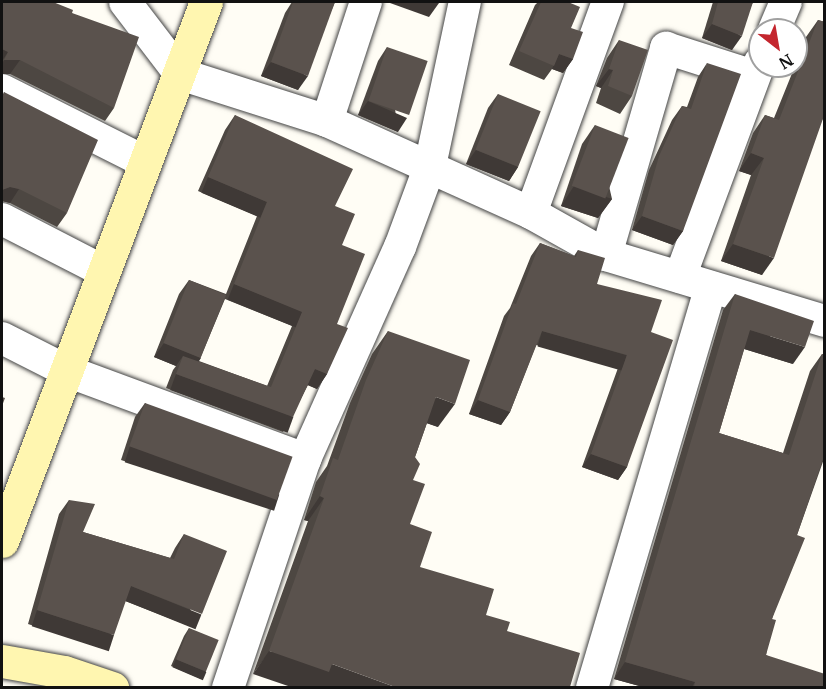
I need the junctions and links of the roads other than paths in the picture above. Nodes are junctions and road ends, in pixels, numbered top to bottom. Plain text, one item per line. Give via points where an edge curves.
1 (125, 2) edge
2 (206, 2) edge
3 (366, 2) edge
4 (465, 2) edge
5 (608, 2) edge
6 (786, 2) edge
7 (779, 18) edge
8 (748, 67) edge
9 (180, 74) junction
10 (754, 78) edge
11 (2, 90) edge
12 (327, 121) junction
13 (145, 162) junction
14 (430, 166) junction
15 (531, 213) junction
16 (2, 219) edge
17 (606, 255) junction
18 (103, 271) junction
19 (680, 277) junction
20 (711, 287) junction
21 (825, 321) edge
22 (2, 338) edge
23 (67, 370) junction
24 (305, 459) junction
25 (2, 541) edge
26 (2, 661) edge
27 (112, 687) edge
28 (228, 687) edge
29 (592, 687) edge

1 - 9 street
2 - 9 street
3 - 12 street
4 - 14 street
5 - 15 street
6 - 7 street
8 - 17 street via 666,48
9 - 12 street
9 - 13 street
10 - 19 street
11 - 13 street
12 - 14 street
13 - 18 street
14 - 15 street
14 - 24 street via 400,247
15 - 17 street
16 - 18 street
17 - 19 street
18 - 23 street
19 - 20 street
20 - 21 street
20 - 29 street
22 - 23 street
23 - 24 street
23 - 25 street
24 - 28 street
26 - 27 street via 64,672

